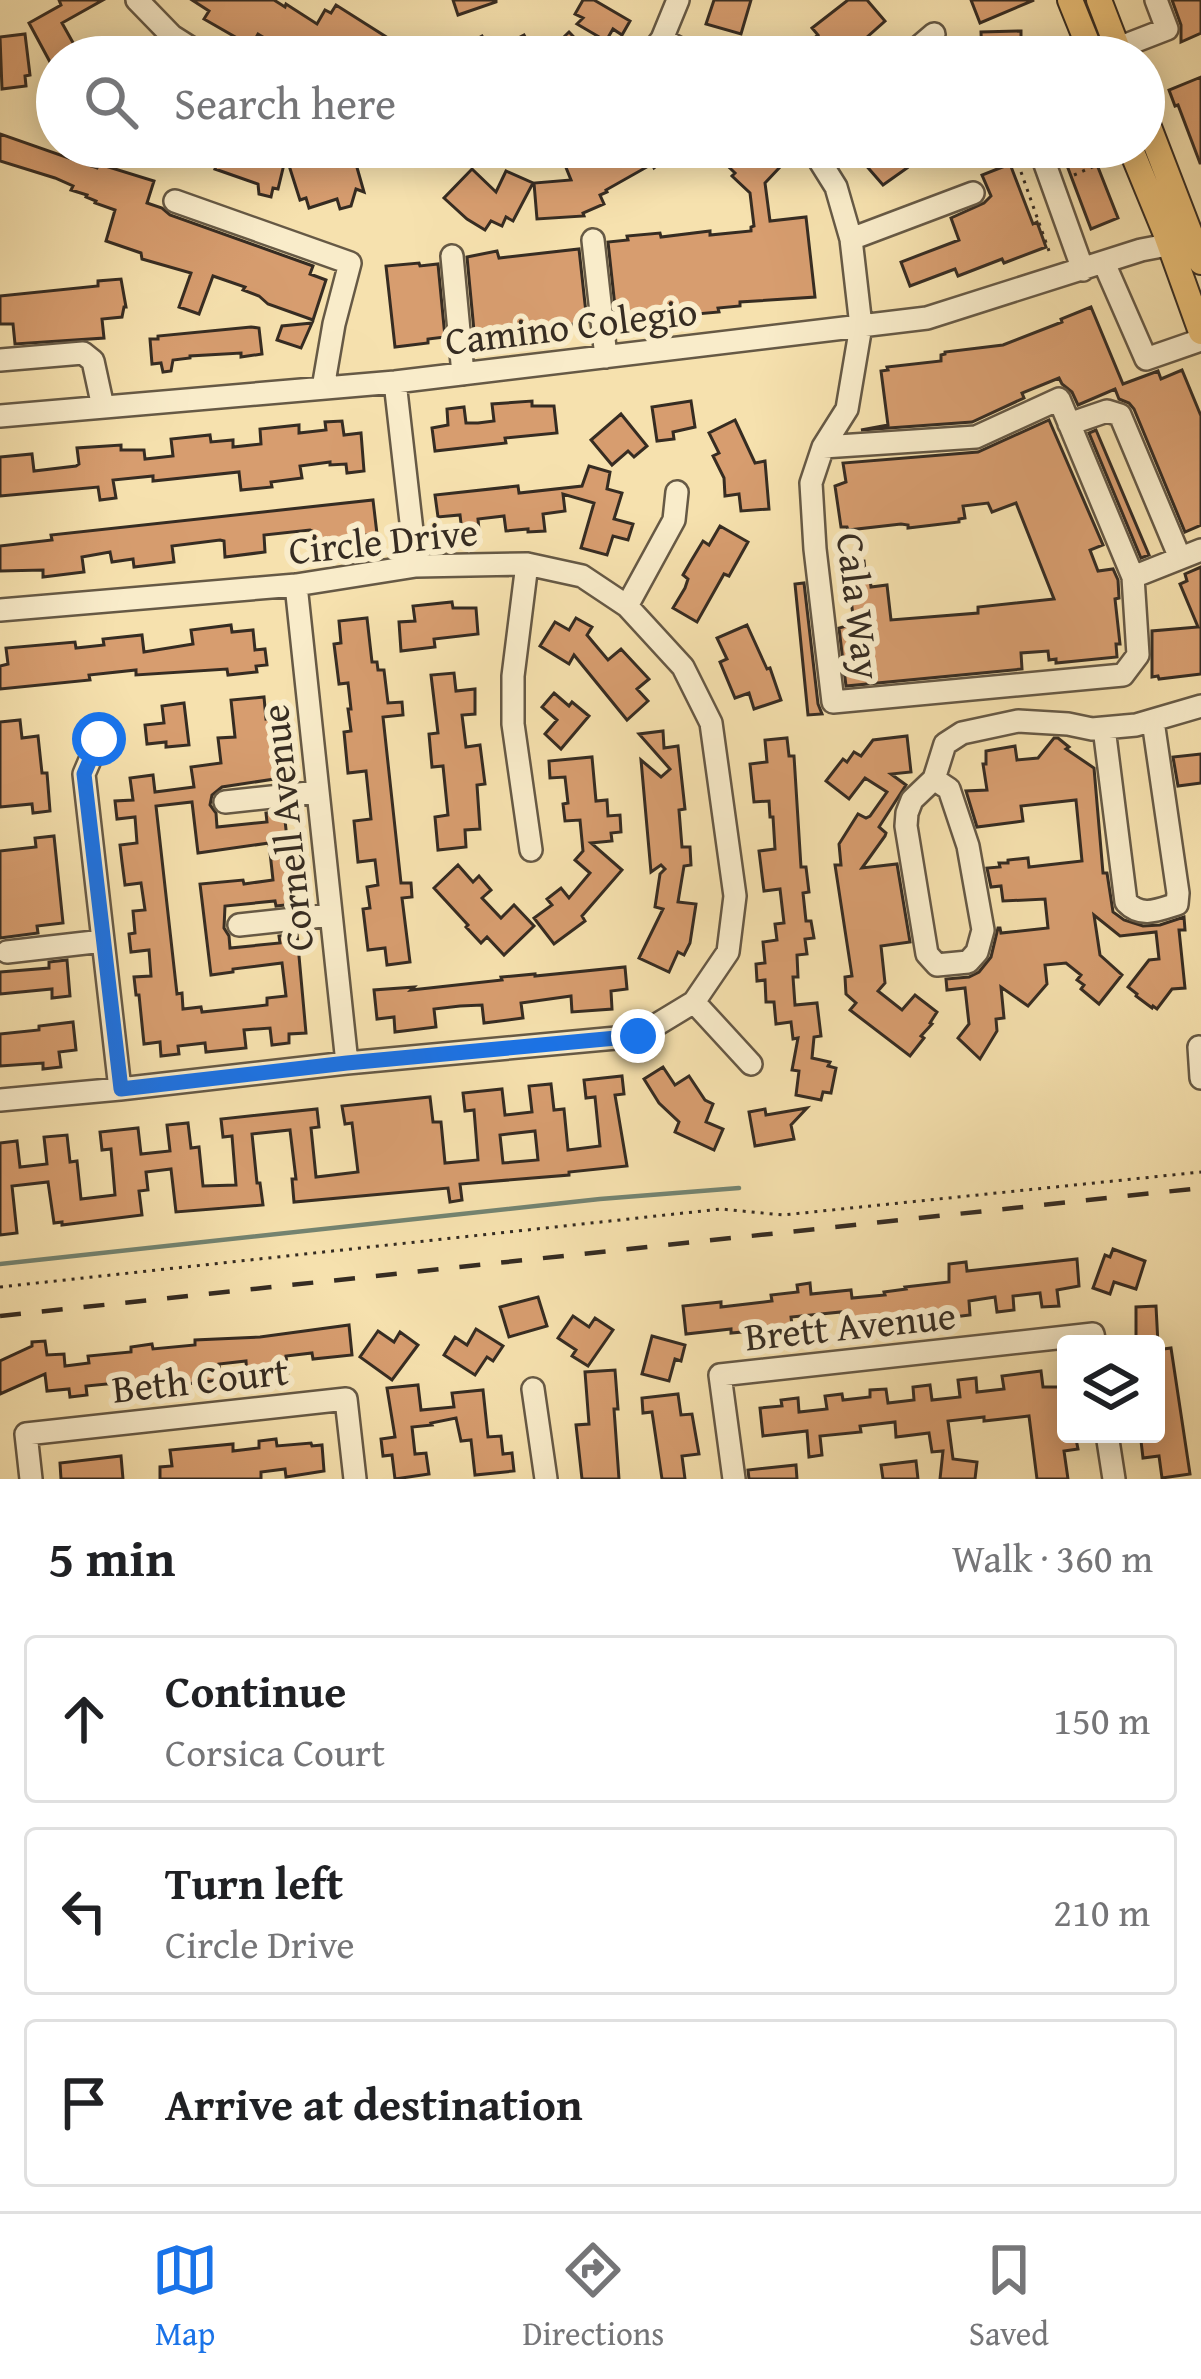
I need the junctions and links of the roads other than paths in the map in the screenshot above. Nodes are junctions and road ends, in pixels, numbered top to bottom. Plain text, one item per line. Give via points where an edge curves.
1 (137, 0) edge
2 (678, 0) edge
3 (1070, 0) edge
4 (1099, 0) edge
5 (1156, 0) edge
6 (934, 34) dead end
7 (172, 36) edge
8 (661, 36) edge
9 (932, 36) edge
10 (1094, 36) edge
11 (1104, 36) edge
12 (1151, 36) edge
13 (824, 168) edge
14 (1048, 168) edge
15 (1135, 168) edge
16 (1164, 168) edge
17 (973, 193) dead end
18 (175, 201) dead end
19 (1188, 235) edge
20 (851, 239) junction
21 (593, 240) dead end
22 (452, 256) dead end
23 (1093, 266) junction
24 (861, 326) junction
25 (1201, 336) edge
26 (606, 357) junction
27 (0, 360) edge
28 (464, 374) junction
29 (395, 382) junction
30 (323, 388) junction
31 (103, 407) junction
32 (0, 416) edge
33 (1069, 424) junction
34 (823, 447) junction
35 (677, 492) dead end
36 (1191, 554) edge
37 (526, 564) junction
38 (416, 566) junction
39 (1133, 577) junction
40 (296, 585) junction
41 (627, 606) junction
42 (0, 610) edge
43 (1201, 706) edge
44 (1153, 721) junction
45 (1104, 728) junction
46 (99, 739) dead end
47 (934, 779) junction
48 (318, 792) junction
49 (226, 802) dead end
50 (531, 850) dead end
51 (331, 915) junction
52 (239, 925) dead end
53 (103, 941) junction
54 (7, 952) dead end
55 (694, 1003) junction
56 (1199, 1047) edge
57 (347, 1063) junction
58 (752, 1064) dead end
59 (1201, 1078) edge
60 (121, 1089) junction
61 (0, 1100) edge
62 (1057, 1343) edge
63 (532, 1389) dead end
64 (1108, 1443) edge
65 (31, 1479) edge
66 (355, 1479) edge
67 (546, 1479) edge
68 (734, 1479) edge
69 (1114, 1479) edge

1 - 7 street
2 - 8 street
3 - 10 main road
4 - 11 main road
5 - 12 street via 1167,29
6 - 9 street
13 - 20 street, Cala Way
14 - 23 street
15 - 19 main road
16 - 19 main road
17 - 20 street
18 - 30 street via 350,263
19 - 23 street, Camino Colegio
19 - 25 main road
20 - 24 street, Cala Way
21 - 26 street
22 - 28 street
23 - 24 street, Camino Colegio via 927,318
23 - 25 street via 1146,359
24 - 26 street, Camino Colegio
24 - 34 street, Cala Way via 847,409
26 - 28 street, Camino Colegio
27 - 31 street via 82,353 93,361
28 - 29 street, Camino Colegio
29 - 30 street, Camino Colegio
29 - 38 street
30 - 31 street, Camino Colegio
31 - 32 street, Camino Colegio
33 - 34 street via 1059,400 976,437
33 - 36 street via 1107,411 1120,416
33 - 39 street
34 - 39 street, Cala Way via 812,483 832,702 1123,675 1138,656
35 - 41 street via 674,520
36 - 39 street
37 - 38 street, Circle Drive
37 - 41 street, Circle Drive via 582,576
37 - 50 street via 513,724
38 - 40 street, Circle Drive
40 - 42 street, Circle Drive
40 - 48 street, Cornell Avenue
41 - 55 street, Circle Drive via 682,667 711,722 735,896 728,952
43 - 44 street
44 - 45 street
44 - 45 street via 1178,904 1148,913 1126,902
45 - 47 street via 1018,721 962,733 945,745
46 - 53 street via 84,774
47 - 47 street via 912,800 906,826 927,954 937,964 968,962 983,930 968,846 950,789
48 - 49 street
48 - 51 street, Cornell Avenue
51 - 52 street
51 - 57 street, Cornell Avenue
53 - 54 street
53 - 60 street
55 - 57 street, Circle Drive via 638,1036
55 - 58 street
56 - 59 street
57 - 60 street, Circle Drive
60 - 61 street, Circle Drive
62 - 68 street, Brett Avenue via 720,1375
63 - 67 street
64 - 69 street
65 - 66 street, Beth Court via 26,1434 346,1399

